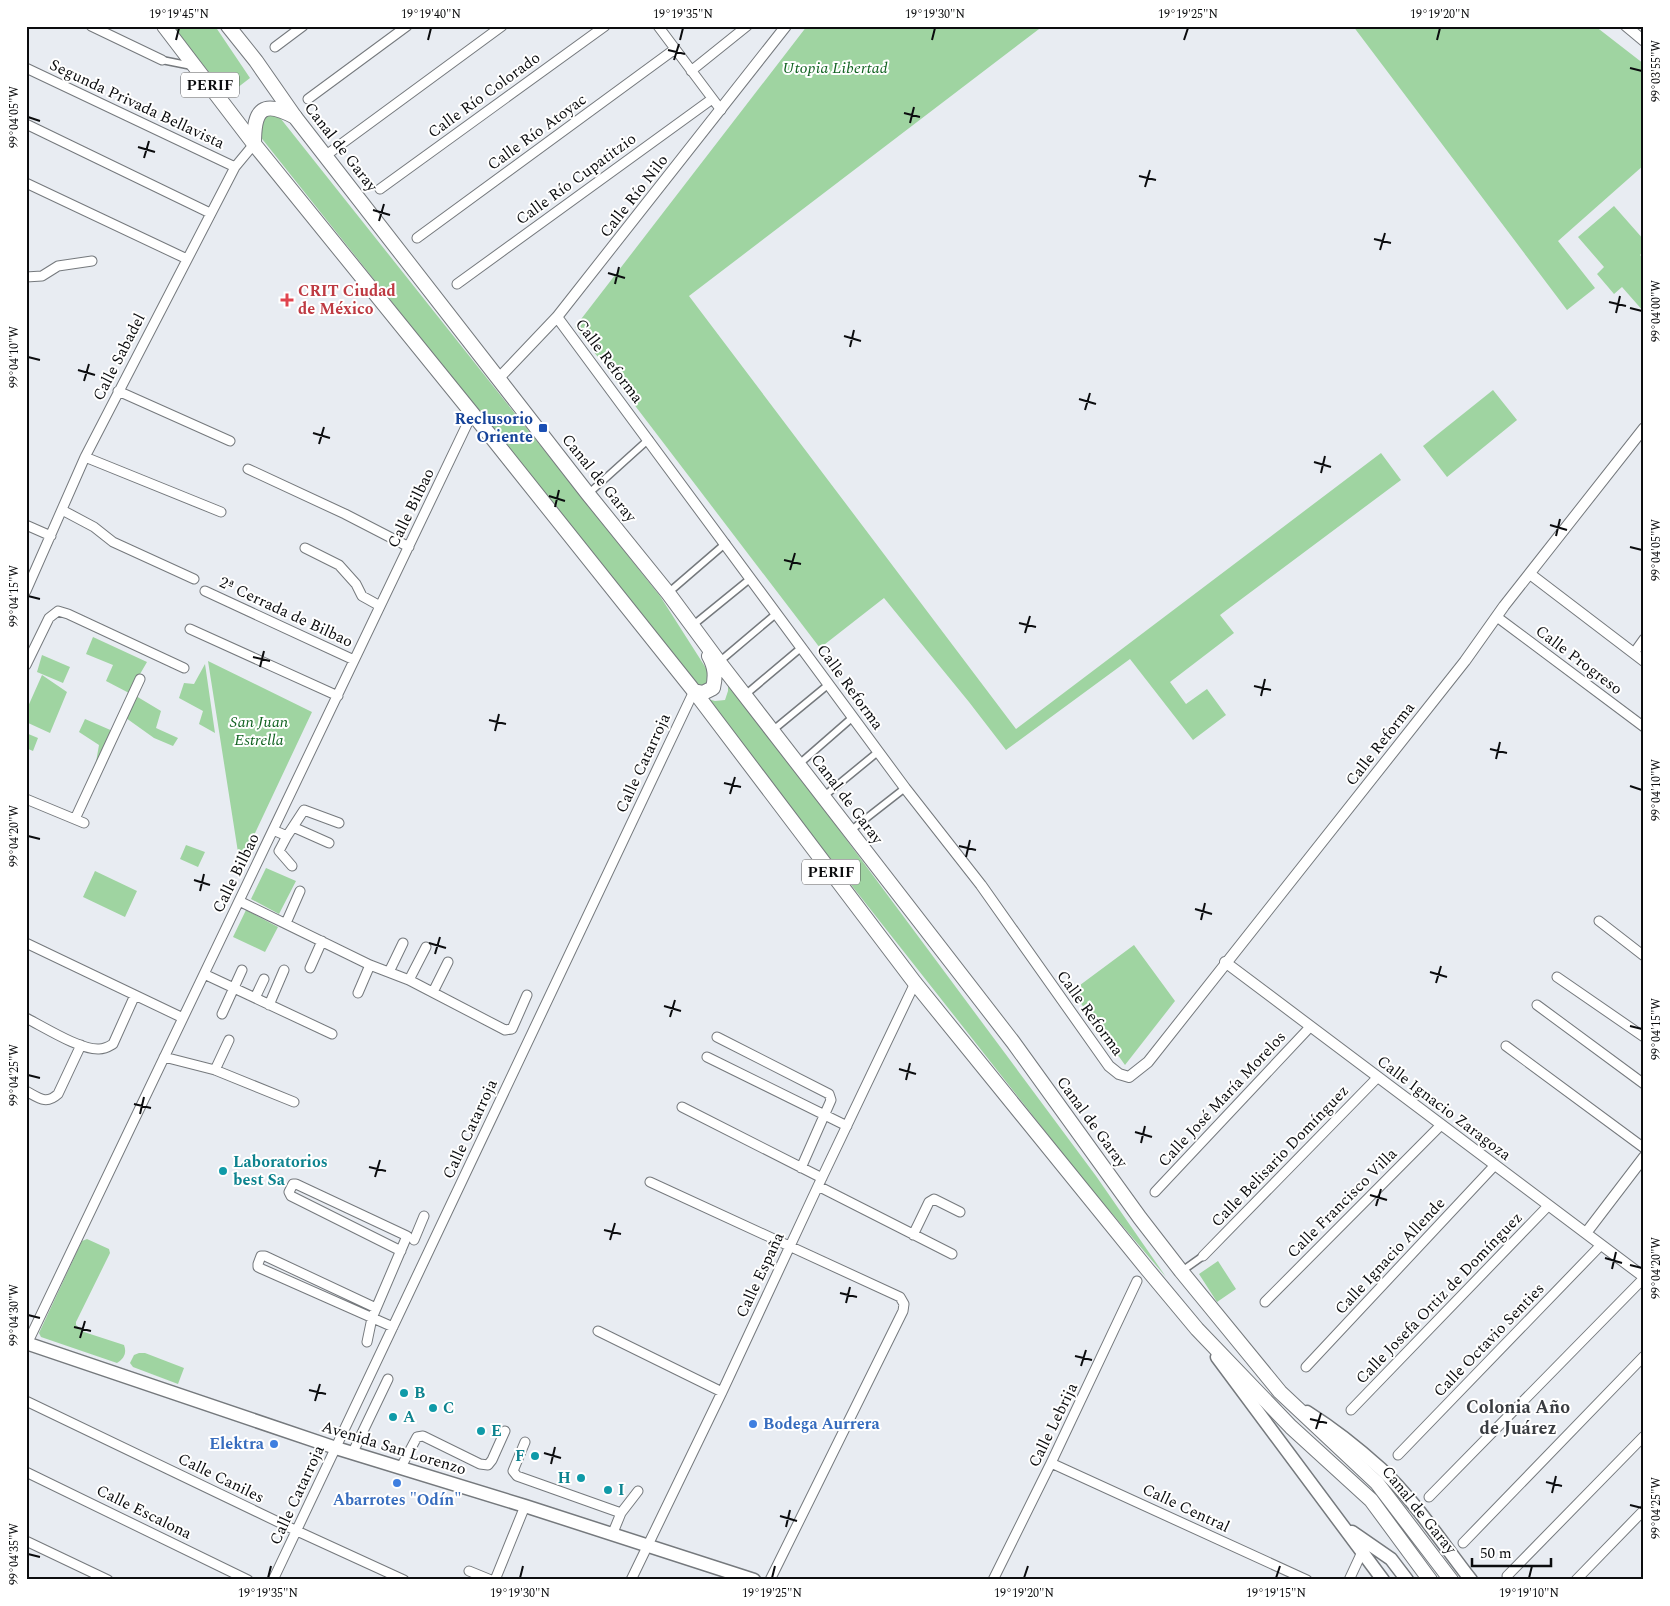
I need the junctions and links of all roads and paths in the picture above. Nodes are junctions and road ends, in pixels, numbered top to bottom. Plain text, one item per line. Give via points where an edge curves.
1 (91, 26) edge
2 (164, 26) edge
3 (228, 26) edge
4 (303, 26) edge
5 (406, 26) edge
6 (502, 26) edge
7 (605, 26) edge
8 (658, 26) edge
9 (747, 26) edge
10 (786, 26) edge
11 (1626, 26) edge
12 (1644, 40) edge
13 (275, 47) dead end
14 (675, 49) junction
15 (162, 60) joint
16 (196, 66) junction
17 (26, 68) edge
18 (691, 71) junction
19 (712, 98) junction
20 (308, 99) dead end
21 (721, 110) junction
22 (295, 117) junction
23 (26, 124) edge
24 (254, 144) junction
25 (325, 156) junction
26 (235, 167) junction
27 (26, 183) edge
28 (380, 189) dead end
29 (210, 213) junction
30 (417, 238) dead end
31 (186, 259) junction
32 (92, 261) dead end
33 (26, 277) edge
34 (457, 284) dead end
35 (557, 317) junction
36 (498, 379) junction
37 (118, 391) junction
38 (472, 414) junction
39 (1644, 428) edge
40 (649, 439) junction
41 (230, 441) dead end
42 (85, 457) junction
43 (248, 469) dead end
44 (588, 494) junction
45 (62, 510) junction
46 (221, 512) dead end
47 (26, 525) edge
48 (51, 536) junction
49 (726, 543) junction
50 (409, 546) junction
51 (305, 548) dead end
52 (1530, 574) junction
53 (751, 578) junction
54 (194, 579) dead end
55 (26, 591) edge
56 (205, 591) dead end
57 (668, 593) junction
58 (380, 606) junction
59 (777, 613) junction
60 (1497, 617) junction
61 (693, 628) junction
62 (190, 629) dead end
63 (1644, 640) edge
64 (802, 647) junction
65 (1634, 653) junction
66 (354, 660) junction
67 (1644, 661) edge
68 (719, 662) junction
69 (26, 665) edge
70 (184, 668) dead end
71 (140, 679) dead end
72 (829, 684) junction
73 (694, 691) junction
74 (338, 696) junction
75 (744, 696) junction
76 (854, 717) junction
77 (1644, 727) edge
78 (772, 731) junction
79 (879, 751) junction
80 (798, 765) junction
81 (905, 788) junction
82 (823, 797) junction
83 (26, 799) edge
84 (75, 819) junction
85 (339, 823) dead end
86 (84, 824) dead end
87 (293, 828) junction
88 (273, 830) junction
89 (849, 831) junction
90 (287, 836) junction
91 (329, 843) dead end
92 (292, 866) dead end
93 (300, 891) dead end
94 (239, 901) junction
95 (1599, 921) dead end
96 (286, 923) junction
97 (322, 941) junction
98 (26, 943) edge
99 (403, 943) dead end
100 (426, 947) dead end
101 (1644, 956) edge
102 (448, 962) dead end
103 (1225, 962) junction
104 (370, 964) junction
105 (310, 968) dead end
106 (242, 970) dead end
107 (284, 970) dead end
108 (389, 972) junction
109 (204, 974) junction
110 (1558, 977) dead end
111 (264, 979) dead end
112 (409, 980) junction
113 (916, 983) junction
114 (234, 988) junction
115 (433, 992) junction
116 (358, 993) dead end
117 (135, 995) junction
118 (527, 995) dead end
119 (255, 998) junction
120 (269, 1004) junction
121 (1536, 1005) dead end
122 (222, 1014) dead end
123 (26, 1018) edge
124 (183, 1018) junction
125 (1310, 1027) junction
126 (332, 1034) dead end
127 (717, 1037) dead end
128 (1644, 1037) edge
129 (229, 1040) dead end
130 (81, 1045) junction
131 (1506, 1046) dead end
132 (164, 1057) junction
133 (707, 1057) dead end
134 (215, 1070) junction
135 (1378, 1077) junction
136 (1644, 1084) edge
137 (26, 1092) edge
138 (294, 1102) dead end
139 (682, 1107) dead end
140 (824, 1116) junction
141 (1442, 1125) junction
142 (847, 1126) junction
143 (1644, 1148) edge
144 (1644, 1157) edge
145 (1495, 1165) junction
146 (801, 1168) junction
147 (650, 1182) dead end
148 (820, 1182) junction
149 (1155, 1192) dead end
150 (1548, 1206) junction
151 (960, 1212) dead end
152 (424, 1216) dead end
153 (1586, 1233) junction
154 (913, 1235) junction
155 (410, 1238) junction
156 (1601, 1245) junction
157 (430, 1248) junction
158 (789, 1248) junction
159 (401, 1251) junction
160 (952, 1254) dead end
161 (1203, 1256) joint
162 (1181, 1271) junction
163 (1644, 1278) edge
164 (1137, 1281) dead end
165 (1265, 1302) dead end
166 (376, 1308) junction
167 (372, 1318) junction
168 (393, 1327) junction
169 (1197, 1329) junction
170 (598, 1331) dead end
171 (367, 1342) dead end
172 (27, 1344) edge
173 (1644, 1356) edge
174 (1306, 1367) dead end
175 (388, 1379) dead end
176 (722, 1392) junction
177 (26, 1401) edge
178 (1290, 1402) junction
179 (1351, 1410) dead end
180 (505, 1431) dead end
181 (1644, 1436) edge
182 (526, 1442) dead end
183 (336, 1448) junction
184 (354, 1452) junction
185 (1398, 1455) dead end
186 (1052, 1463) junction
187 (401, 1467) junction
188 (26, 1472) edge
189 (638, 1491) dead end
190 (1429, 1497) dead end
191 (525, 1506) junction
192 (1644, 1510) edge
193 (621, 1513) junction
194 (296, 1530) junction
195 (612, 1534) junction
196 (26, 1541) edge
197 (1463, 1543) dead end
198 (648, 1546) junction
199 (1367, 1548) junction
200 (469, 1571) dead end
201 (1507, 1576) dead end
202 (108, 1580) edge
203 (248, 1580) edge
204 (273, 1580) edge
205 (404, 1580) edge
206 (491, 1580) edge
207 (495, 1580) edge
208 (631, 1580) edge
209 (754, 1580) edge
210 (770, 1580) edge
211 (993, 1580) edge
212 (1307, 1580) edge
213 (1349, 1580) edge
214 (1383, 1580) edge
215 (1407, 1580) edge
216 (1430, 1580) edge
217 (1451, 1580) edge
218 (1471, 1580) edge
219 (1576, 1580) edge

1 - 15 street
2 - 16 main road, Canal de Garay / PERIF
3 - 22 main road, Canal de Garay / PERIF
4 - 13 street
5 - 20 street
6 - 25 street
7 - 28 street, Calle Río Colorado
8 - 14 street
9 - 18 street
10 - 21 street, Calle Río Nilo
11 - 12 street
14 - 18 street
14 - 30 street, Calle Río Atoyac
15 - 16 street
16 - 24 main road, Canal de Garay / PERIF
17 - 26 street, Segunda Privada Bellavista
18 - 19 street
19 - 21 street
19 - 34 street, Calle Río Cupatitzio
21 - 35 street, Calle Río Nilo
22 - 24 main road via 273,107 262,110 256,118
22 - 25 main road, Canal de Garay / PERIF
23 - 29 street
24 - 26 street, Calle Sabadel
24 - 38 main road, Canal de Garay / PERIF
25 - 36 main road, Canal de Garay / PERIF
26 - 29 street, Calle Sabadel
27 - 31 street
29 - 31 street, Calle Sabadel
31 - 37 street, Calle Sabadel
32 - 33 street via 58,266 42,276
35 - 36 street, Calle Río Nilo
35 - 40 street, Calle Reforma
36 - 44 main road, Canal de Garay / PERIF
37 - 41 street
37 - 42 street, Calle Sabadel
38 - 50 street, Calle Bilbao
38 - 73 main road, Canal de Garay / PERIF
39 - 52 street, Calle Reforma
40 - 44 street
40 - 49 street, Calle Reforma
42 - 45 street, Calle Sabadel
42 - 46 street
43 - 50 street
44 - 57 main road, Canal de Garay / PERIF
45 - 48 street, Calle Sabadel
45 - 54 street via 94,527 113,542
47 - 48 street
48 - 55 street, Calle Sabadel
49 - 53 street, Calle Reforma
49 - 57 street
50 - 58 street, Calle Bilbao
51 - 58 street via 339,565 362,596
52 - 60 street, Calle Reforma
52 - 65 street
53 - 59 street, Calle Reforma
53 - 61 street
56 - 66 street, 2ª Cerrada de Bilbao
57 - 61 main road, Canal de Garay / PERIF
58 - 66 street, Calle Bilbao
59 - 64 street, Calle Reforma
59 - 68 street
60 - 77 street, Calle Progreso
60 - 103 street, Calle Reforma
61 - 68 main road, Canal de Garay / PERIF
61 - 73 main road via 714,666 715,678 713,688 703,693
62 - 74 street
63 - 65 street
64 - 72 street, Calle Reforma
64 - 75 street
65 - 67 street
66 - 74 street, Calle Bilbao
68 - 75 main road, Canal de Garay / PERIF
69 - 70 street via 49,618 58,611
71 - 84 street
72 - 76 street, Calle Reforma
72 - 78 street
73 - 113 main road, Canal de Garay / PERIF
73 - 157 street, Calle Catarroja
74 - 88 street, Calle Bilbao
75 - 78 main road, Canal de Garay / PERIF
76 - 79 street, Calle Reforma
76 - 80 street
78 - 80 main road, Canal de Garay / PERIF
79 - 81 street, Calle Reforma
79 - 82 street
80 - 82 main road, Canal de Garay / PERIF
81 - 89 street
81 - 103 street, Calle Reforma via 981,885 1109,1066 1118,1074 1129,1077 1148,1062
82 - 89 main road, Canal de Garay / PERIF
83 - 84 street
84 - 86 street
85 - 87 street via 304,810
87 - 90 street
87 - 91 street
88 - 90 street
88 - 94 street, Calle Bilbao
89 - 162 main road, Canal de Garay / PERIF via 1013,1042
90 - 92 street via 279,851
93 - 96 street
94 - 96 street
94 - 109 street, Calle Bilbao
95 - 101 street
96 - 97 street
97 - 104 street
97 - 105 street
98 - 117 street
99 - 108 street
100 - 112 street
102 - 115 street
103 - 125 street, Calle Ignacio Zaragoza
104 - 108 street
104 - 116 street
106 - 114 street
107 - 120 street
108 - 112 street
109 - 114 street
109 - 124 street, Calle Bilbao
110 - 128 street
111 - 119 street
112 - 115 street
113 - 142 street, Calle España
113 - 169 main road, Canal de Garay / PERIF
114 - 119 street
114 - 122 street
115 - 118 street via 505,1030 512,1029
117 - 124 street
117 - 130 street via 113,1044 96,1050
119 - 120 street
120 - 126 street
121 - 136 street
123 - 130 street
124 - 132 street, Calle Bilbao
125 - 135 street, Calle Ignacio Zaragoza
125 - 149 street, Calle José María Morelos
127 - 140 street via 829,1094 831,1100
129 - 134 street
130 - 137 street via 58,1094 52,1100 45,1101
131 - 143 street
132 - 134 street
132 - 172 street, Calle Bilbao
133 - 140 street
134 - 138 street
135 - 141 street, Calle Ignacio Zaragoza
135 - 161 street, Calle Belisario Domínguez
139 - 146 street
140 - 142 street
140 - 146 street
141 - 145 street, Calle Ignacio Zaragoza
141 - 165 street, Calle Francisco Villa
142 - 148 street, Calle España
144 - 153 street
145 - 150 street, Calle Ignacio Zaragoza
145 - 174 street, Calle Ignacio Allende
146 - 148 street
147 - 158 street
148 - 154 street
148 - 158 street, Calle España
150 - 153 street, Calle Ignacio Zaragoza
150 - 179 street, Calle Josefa Ortiz de Domínguez
151 - 154 street via 934,1199 929,1202
152 - 155 street
153 - 156 street, Calle Ignacio Zaragoza
154 - 160 street
155 - 157 street
155 - 159 street
155 - 159 street via 293,1184 290,1196
156 - 163 street, Calle Ignacio Zaragoza
156 - 185 street, Calle Octavio Senties
157 - 168 street, Calle Catarroja
158 - 176 street, Calle España
158 - 210 street via 900,1297 904,1304 903,1312
159 - 166 street
161 - 162 street
162 - 178 main road, Canal de Garay / PERIF
163 - 190 street
164 - 186 street, Calle Lebrija
166 - 167 street
166 - 167 street via 261,1256 258,1267
167 - 168 street
167 - 171 street
168 - 183 street, Calle Catarroja
169 - 199 main road, Canal de Garay via 1344,1526
169 - 216 main road, Canal de Garay / PERIF via 1291,1427 1371,1500
170 - 176 street
172 - 183 main road, Avenida San Lorenzo
173 - 197 street
175 - 184 street
176 - 198 street, Calle España
177 - 194 street, Calle Caniles
178 - 217 main road, Canal de Garay / PERIF via 1377,1483
178 - 218 main road via 1335,1429 1382,1470 1417,1509
180 - 187 street via 488,1465 422,1436 417,1437
181 - 201 street
182 - 193 street via 513,1471 517,1476
183 - 184 main road, Avenida San Lorenzo
183 - 194 street, Calle Catarroja
184 - 187 main road, Avenida San Lorenzo
186 - 211 street, Calle Lebrija
186 - 212 street, Calle Central
187 - 191 main road, Avenida San Lorenzo
188 - 203 street, Calle Escalona
189 - 193 street
191 - 195 main road, Avenida San Lorenzo
191 - 207 street
192 - 219 street
193 - 195 street
194 - 204 street, Calle Catarroja
194 - 205 street, Calle Caniles
195 - 198 main road, Avenida San Lorenzo
196 - 202 street
198 - 208 street, Calle España
198 - 209 main road, Avenida San Lorenzo
199 - 213 street
199 - 214 main road, Canal de Garay
199 - 215 main road via 1391,1559
200 - 206 street

